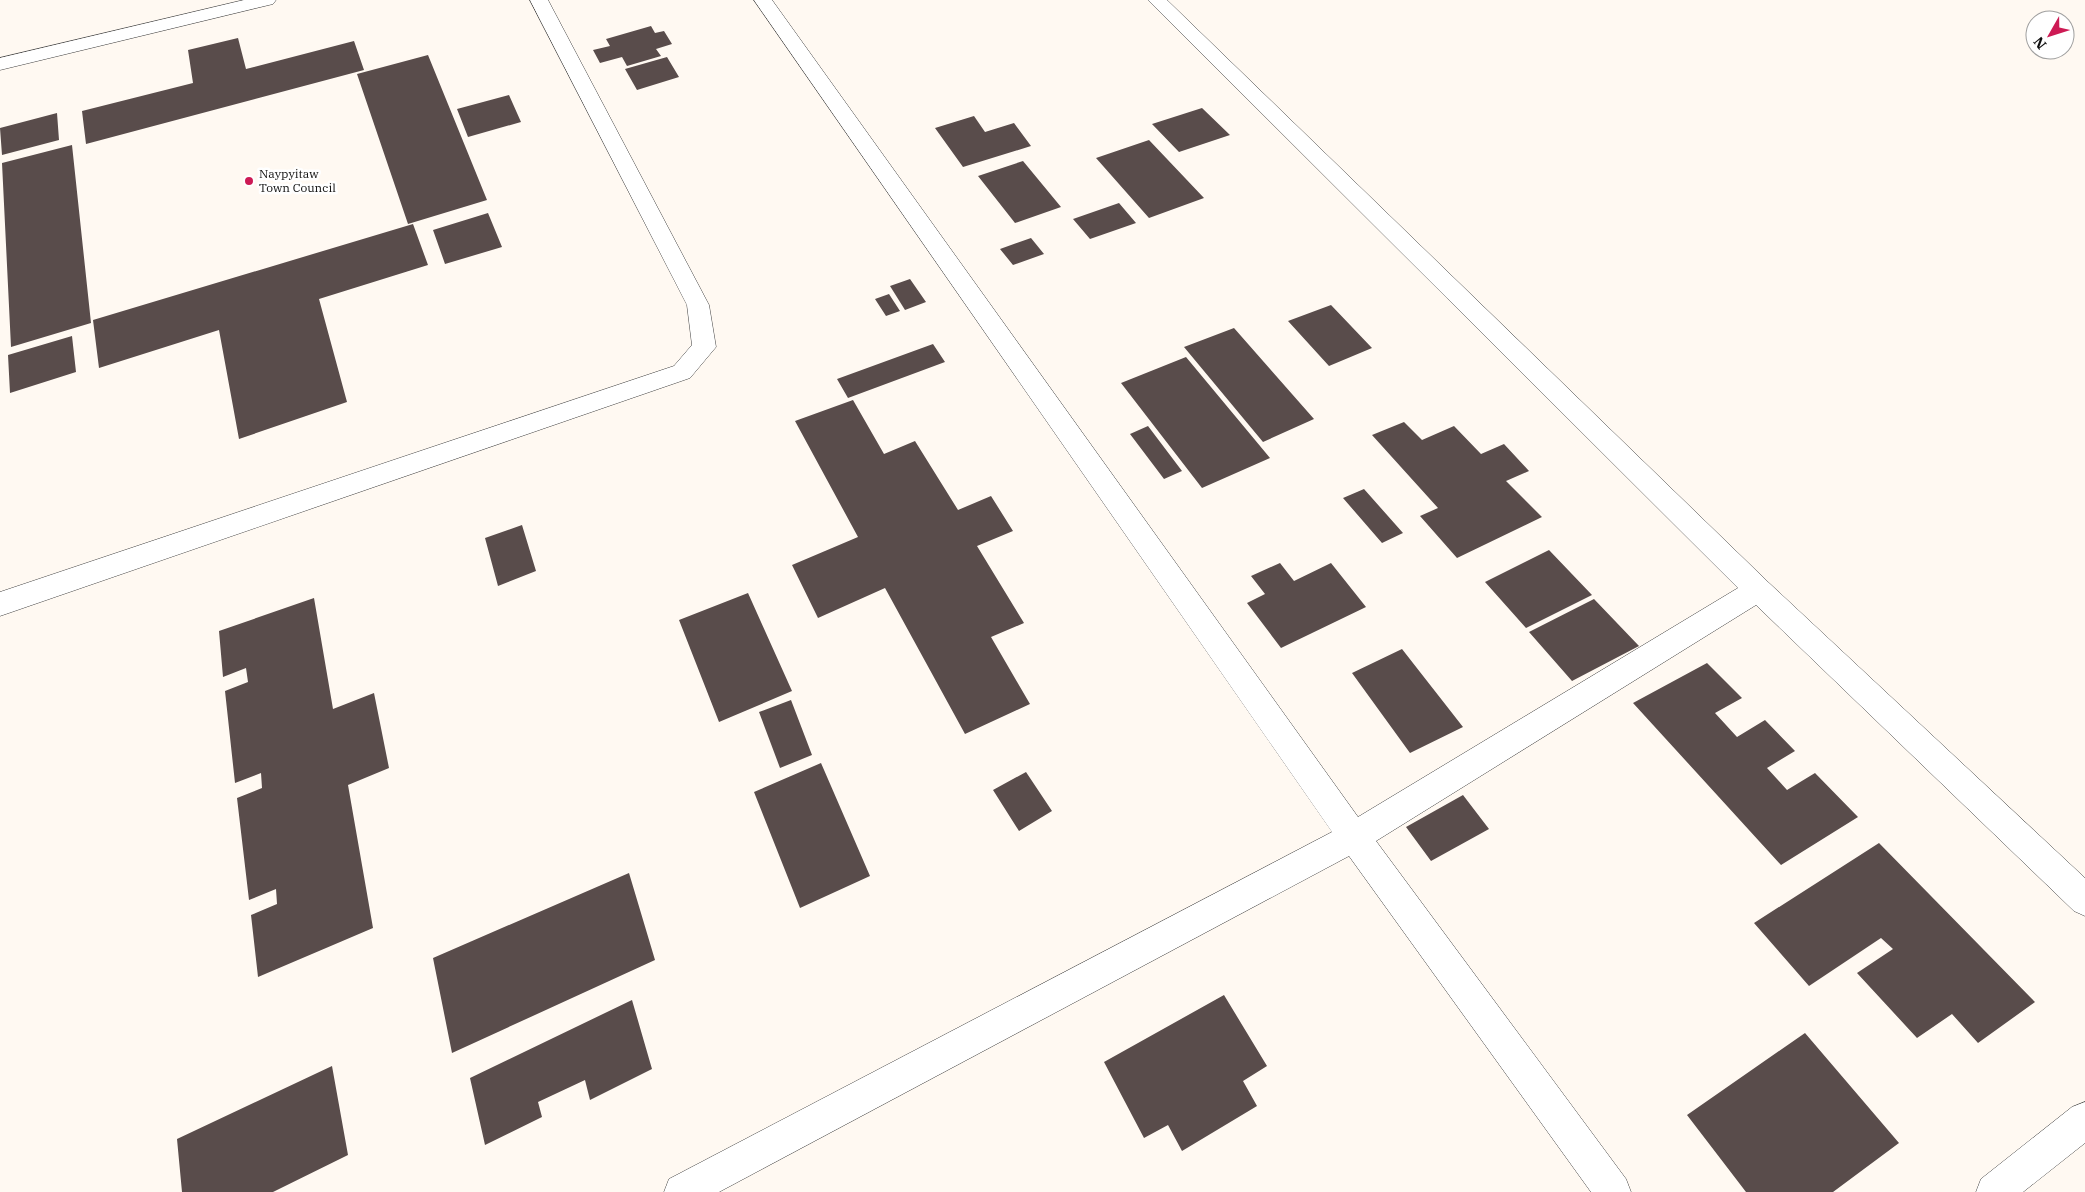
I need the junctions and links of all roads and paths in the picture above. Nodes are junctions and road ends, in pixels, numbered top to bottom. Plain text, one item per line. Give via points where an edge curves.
1 (267, 0) edge
2 (539, 0) edge
3 (763, 0) edge
4 (1157, 0) edge
5 (0, 64) edge
6 (1758, 590) junction
7 (0, 604) edge
8 (1354, 837) junction
9 (2085, 900) edge
10 (2085, 1120) edge
11 (682, 1192) edge
12 (1612, 1192) edge
13 (1994, 1192) edge

1 - 5 street
2 - 7 street via 698,305 704,347 682,372
3 - 8 street
4 - 6 street
6 - 8 street
6 - 9 street
8 - 11 street
8 - 12 street
10 - 13 street

